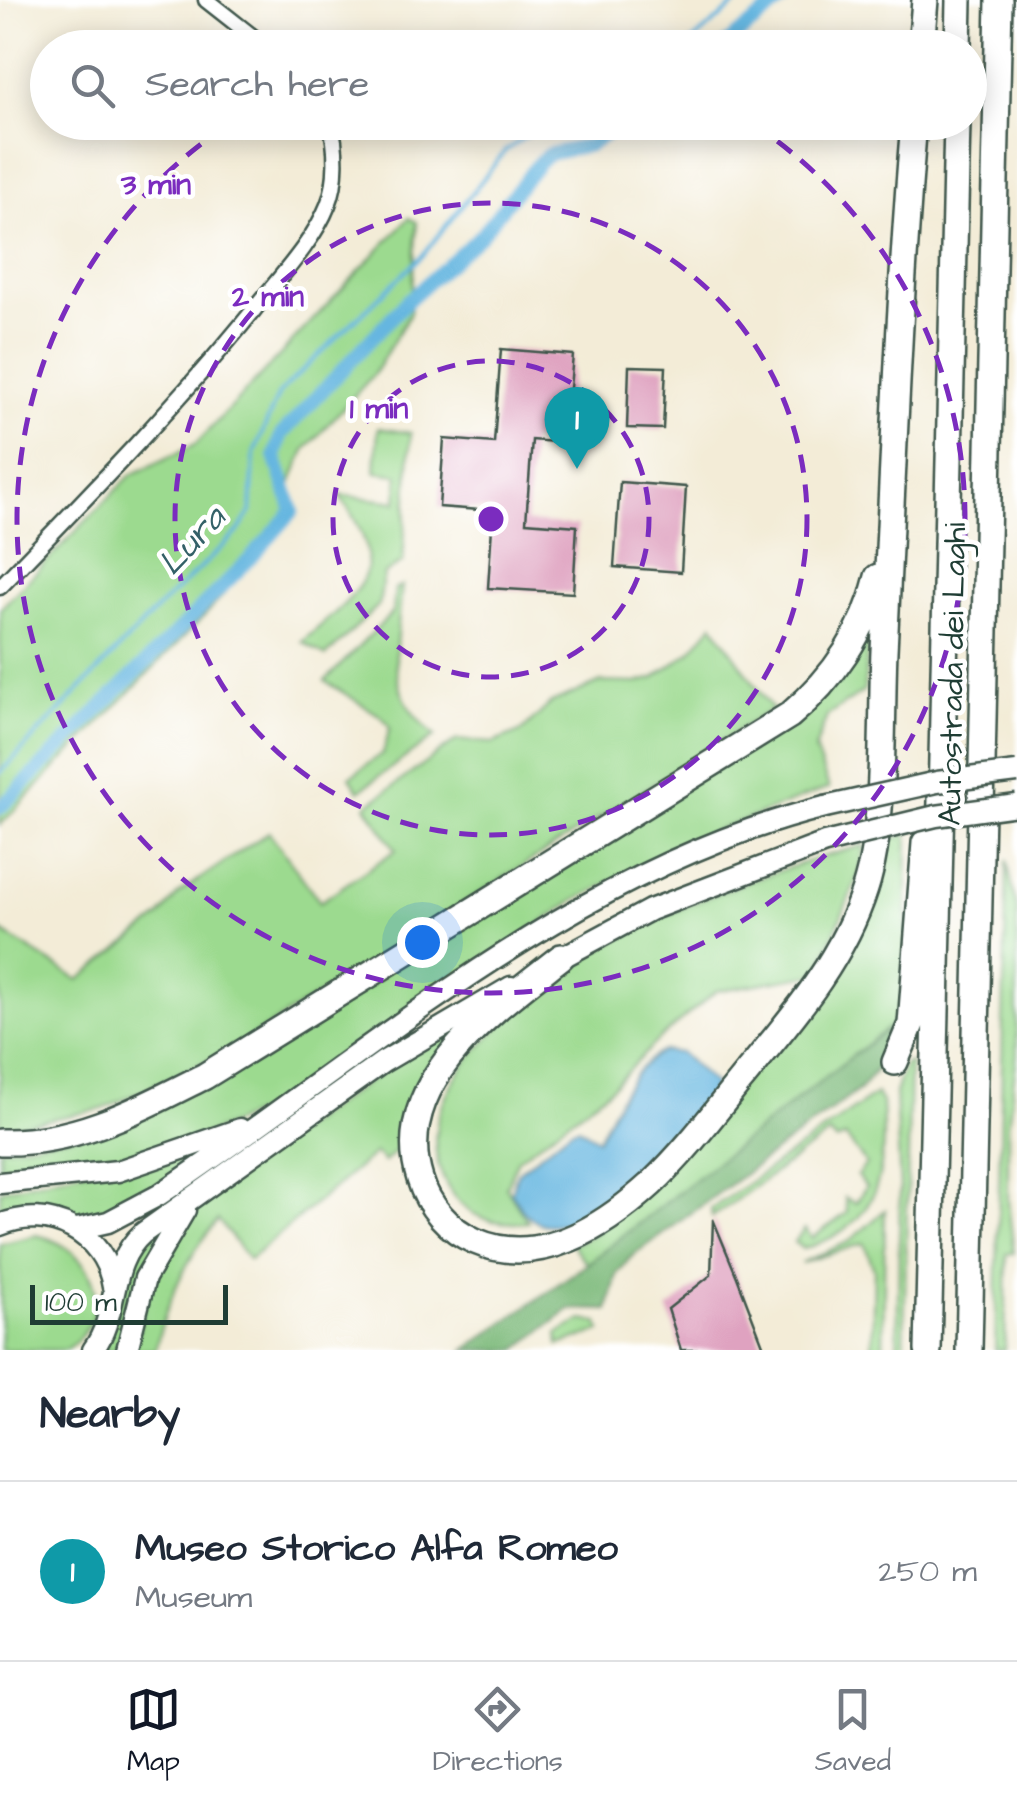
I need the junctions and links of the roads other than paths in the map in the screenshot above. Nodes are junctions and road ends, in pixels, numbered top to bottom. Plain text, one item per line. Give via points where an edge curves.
1 (206, 0) edge
2 (925, 0) edge
3 (959, 0) edge
4 (999, 0) edge
5 (244, 30) edge
6 (922, 30) edge
7 (958, 30) edge
8 (333, 140) edge
9 (913, 140) edge
10 (956, 140) edge
11 (890, 477) junction
12 (0, 587) edge
13 (942, 740) junction
14 (1017, 772) edge
15 (1017, 805) edge
16 (561, 957) junction
17 (896, 1062) dead end
18 (278, 1112) junction
19 (0, 1142) edge
20 (0, 1183) edge
21 (202, 1190) junction
22 (2, 1224) edge
23 (77, 1229) junction
24 (114, 1294) junction
25 (93, 1350) edge
26 (127, 1350) edge
27 (928, 1350) edge
28 (969, 1350) edge

1 - 5 street
2 - 6 highway
3 - 7 highway
4 - 28 highway, Autostrada dei Laghi
8 - 12 street via 328,205 304,245 128,455
9 - 11 highway
10 - 13 highway, Autostrada dei Laghi
11 - 16 highway via 873,845 866,887 846,936 807,998 666,1171 574,1238 506,1250 474,1241 441,1216 422,1184 415,1136 425,1099 450,1056
11 - 19 highway via 872,602 831,676 790,715 205,1076 110,1124 33,1143
13 - 17 highway via 917,908 911,1024
13 - 27 highway, Autostrada dei Laghi
14 - 18 main road, bridge via 825,807 735,835 623,886 461,983
15 - 16 main road, bridge via 825,843 650,910
16 - 21 main road via 383,1062
18 - 20 main road via 118,1170
18 - 23 main road via 138,1208
21 - 24 main road via 132,1242
21 - 26 main road via 160,1246 134,1308
22 - 23 main road via 44,1218
23 - 24 main road via 105,1260
24 - 25 main road via 105,1333

